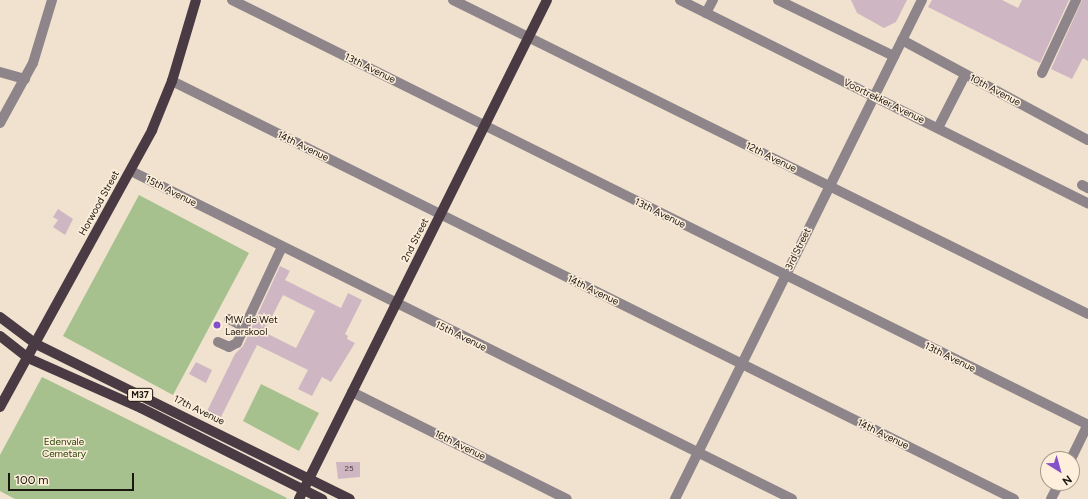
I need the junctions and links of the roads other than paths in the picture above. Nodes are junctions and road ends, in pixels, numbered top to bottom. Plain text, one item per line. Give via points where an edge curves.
1 (52, 0) edge
2 (196, 0) edge
3 (232, 0) edge
4 (453, 0) edge
5 (547, 0) edge
6 (680, 0) edge
7 (713, 0) edge
8 (778, 0) edge
9 (922, 0) edge
10 (1076, 0) edge
11 (706, 13) junction
12 (528, 37) junction
13 (902, 40) junction
14 (894, 56) junction
15 (0, 72) edge
16 (1042, 73) dead end
17 (965, 75) junction
18 (25, 79) junction
19 (172, 81) junction
20 (874, 96) junction
21 (0, 123) edge
22 (485, 126) junction
23 (938, 128) junction
24 (1088, 140) edge
25 (131, 171) junction
26 (829, 186) junction
27 (1088, 203) edge
28 (441, 214) junction
29 (282, 247) junction
30 (785, 275) junction
31 (396, 304) junction
32 (1088, 314) edge
33 (0, 317) edge
34 (229, 319) dead end
35 (245, 327) junction
36 (0, 336) edge
37 (218, 342) dead end
38 (36, 344) junction
39 (28, 358) junction
40 (742, 364) junction
41 (352, 392) junction
42 (0, 407) edge
43 (1088, 425) edge
44 (1075, 451) edge
45 (698, 452) junction
46 (309, 478) junction
47 (302, 495) edge
48 (322, 499) edge
49 (350, 499) edge
50 (567, 499) edge
51 (675, 499) edge
52 (792, 499) edge
53 (1014, 499) edge

1 - 18 street via 35,58
2 - 19 main road, Horwood Street
3 - 22 street, 13th Avenue
4 - 12 street, 12th Avenue
5 - 12 main road, 2nd Street
6 - 11 street, Voortrekker Avenue
7 - 11 street
8 - 14 street
9 - 13 street, 3rd Street
10 - 16 street
11 - 20 street, Voortrekker Avenue
12 - 22 main road, 2nd Street
12 - 26 street, 12th Avenue
13 - 14 street, 3rd Street
13 - 17 street, 10th Avenue
14 - 20 street, 3rd Street
15 - 18 street
17 - 23 street
17 - 24 street, 10th Avenue
18 - 21 street
19 - 25 main road, Horwood Street
19 - 28 street, 14th Avenue
20 - 23 street, Voortrekker Avenue
20 - 26 street, 3rd Street
22 - 28 main road, 2nd Street
22 - 30 street, 13th Avenue
23 - 27 street, Voortrekker Avenue
25 - 29 street, 15th Avenue
25 - 38 main road, Horwood Street
26 - 30 street, 3rd Street
26 - 32 street, 12th Avenue
28 - 31 main road, 2nd Street
28 - 40 street, 14th Avenue
29 - 31 street, 15th Avenue
29 - 35 street
30 - 40 street, 3rd Street
30 - 43 street, 13th Avenue
31 - 41 main road, 2nd Street
31 - 45 street, 15th Avenue
33 - 38 main road, M37
34 - 35 street
35 - 37 street via 234,346 229,347
36 - 39 main road, M37
38 - 39 main road, Horwood Street
38 - 46 main road, 17th Avenue / M37
39 - 42 main road, Horwood Street
39 - 47 main road, M37 via 141,408
40 - 45 street, 3rd Street
40 - 53 street, 14th Avenue
41 - 46 main road, 2nd Street
41 - 50 street, 16th Avenue
43 - 44 street
45 - 51 street, 3rd Street
45 - 52 street, 15th Avenue
46 - 47 main road, 2nd Street
46 - 49 main road, 17th Avenue / M37
47 - 48 main road, M37

